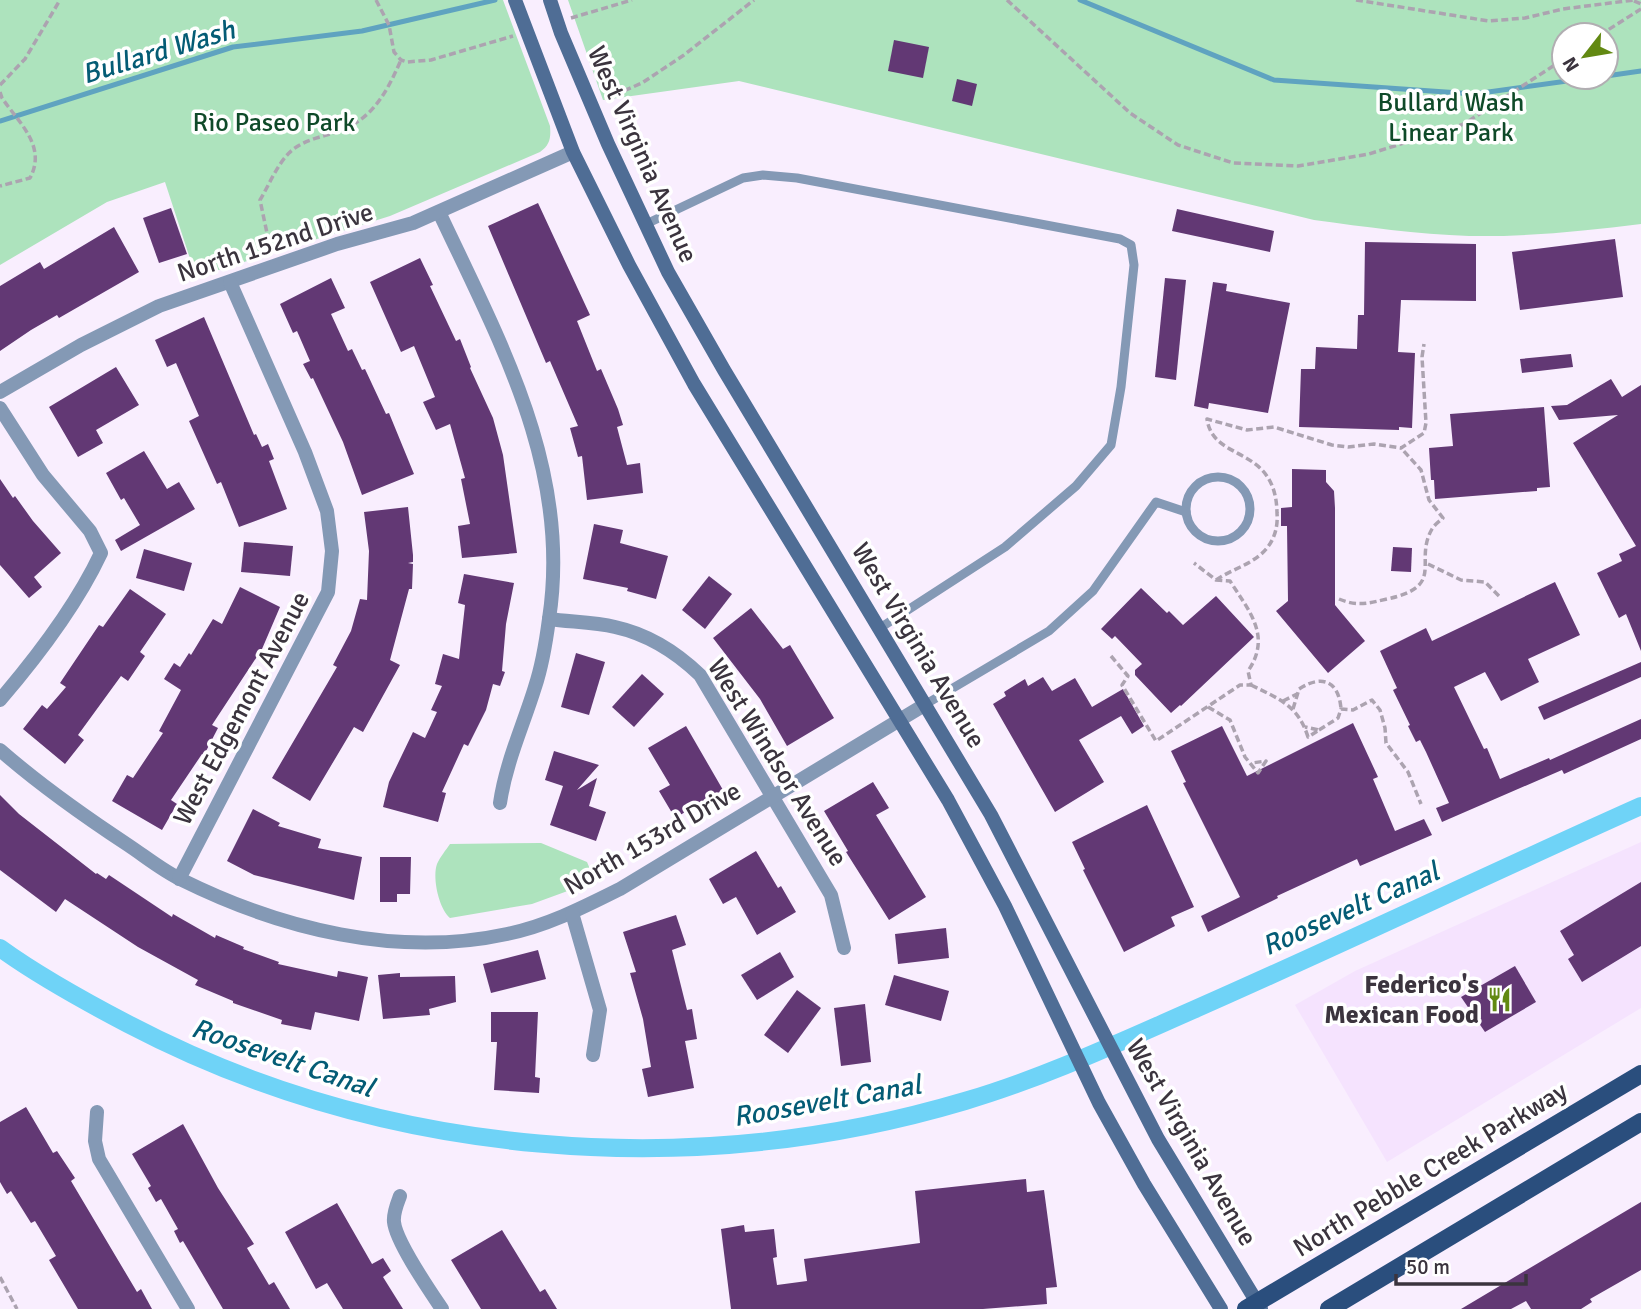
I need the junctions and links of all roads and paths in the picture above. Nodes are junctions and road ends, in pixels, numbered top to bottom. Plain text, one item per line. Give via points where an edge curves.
1 (60, 0) edge
2 (376, 0) edge
3 (514, 0) edge
4 (550, 0) edge
5 (632, 0) edge
6 (754, 0) edge
7 (1007, 0) edge
8 (1356, 0) edge
9 (1633, 0) edge
10 (1640, 7) edge
11 (571, 18) dead end
12 (1620, 21) edge
13 (525, 37) junction
14 (401, 60) junction
15 (1550, 68) edge
16 (0, 85) edge
17 (0, 92) edge
18 (591, 105) junction
19 (573, 152) junction
20 (0, 186) edge
21 (439, 212) junction
22 (644, 225) junction
23 (275, 265) junction
24 (230, 282) junction
25 (1424, 344) dead end
26 (0, 392) edge
27 (0, 408) edge
28 (1401, 448) junction
29 (1186, 512) junction
30 (1194, 563) dead end
31 (1427, 564) junction
32 (1230, 570) junction
33 (1216, 580) junction
34 (1230, 581) junction
35 (1499, 596) dead end
36 (1339, 599) dead end
37 (549, 619) junction
38 (880, 628) junction
39 (1111, 656) dead end
40 (1251, 685) junction
41 (1297, 694) junction
42 (0, 700) edge
43 (1216, 701) junction
44 (1283, 701) junction
45 (926, 704) junction
46 (1208, 707) junction
47 (1293, 709) junction
48 (1341, 709) junction
49 (1220, 713) junction
50 (900, 719) junction
51 (1305, 727) junction
52 (1319, 730) junction
53 (0, 750) edge
54 (1252, 763) dead end
55 (774, 797) junction
56 (500, 803) dead end
57 (1421, 804) dead end
58 (179, 879) junction
59 (572, 914) junction
60 (844, 948) dead end
61 (593, 1055) dead end
62 (1641, 1074) edge
63 (97, 1112) dead end
64 (1641, 1122) edge
65 (400, 1196) dead end
66 (0, 1277) edge
67 (1255, 1307) edge
68 (18, 1309) edge
69 (188, 1309) edge
70 (442, 1309) edge
71 (1221, 1309) edge
72 (1329, 1309) edge

1 - 16 path via 26,59
2 - 14 path
3 - 13 main road, West Virginia Avenue
4 - 18 main road, West Virginia Avenue
5 - 11 path
6 - 18 path via 642,83
7 - 15 path via 1130,113 1178,145 1233,163 1298,166 1369,154 1464,124
8 - 9 path via 1489,21
9 - 10 path
10 - 12 path
13 - 14 path via 431,60
13 - 19 main road, West Virginia Avenue
14 - 23 path via 370,113 348,128 317,136 289,153 271,181 261,200
17 - 20 path via 33,140 36,167 30,178
18 - 22 main road, West Virginia Avenue
19 - 21 street, North 152nd Drive
19 - 50 main road, West Virginia Avenue via 694,384
21 - 23 street, North 152nd Drive
21 - 37 street via 519,387 541,457 550,509 553,576
22 - 38 main road, West Virginia Avenue via 724,370
22 - 38 lane via 743,177 764,175 1120,239 1131,245 1134,265 1111,445 1076,486 1005,547
23 - 24 street, North 152nd Drive
24 - 26 street, North 152nd Drive via 159,306
24 - 58 street, West Edgemont Avenue via 305,452 327,511 332,551 328,592
25 - 28 path via 1424,433
27 - 42 street via 43,475 90,531 101,553 92,573
28 - 31 path via 1421,470 1429,500 1443,518 1432,529
28 - 32 path via 1332,445 1274,427 1247,430 1207,419 1216,439 1261,468 1277,496 1278,528 1266,549
29 - 29 lane via 1195,531 1214,541 1234,537 1248,522 1250,512 1246,492 1220,477 1199,483 1187,500
29 - 45 lane via 1156,502 1093,591 1049,631
30 - 33 path
31 - 35 path via 1461,580 1485,582
31 - 36 path via 1420,583 1404,595 1367,605
32 - 33 path
32 - 34 path
33 - 34 path
34 - 40 path via 1257,627 1257,653 1248,671
37 - 55 street, West Windsor Avenue via 616,627 680,656 700,675
37 - 56 street via 536,684 504,775
38 - 45 main road, West Virginia Avenue
39 - 46 path via 1128,676 1122,685 1156,741
40 - 43 path via 1240,685
40 - 44 path
41 - 44 path
41 - 47 path
41 - 48 path via 1312,680 1328,682 1340,698
43 - 46 path
43 - 49 path
44 - 47 path
45 - 50 street, North 153rd Drive
45 - 67 main road, West Virginia Avenue via 1008,846 1172,1164
46 - 49 path
47 - 51 path
48 - 52 path via 1338,718
48 - 57 path via 1372,700 1380,710 1386,743 1408,772
49 - 54 path via 1230,720
50 - 55 street, North 153rd Drive
50 - 71 main road, West Virginia Avenue via 978,853 1090,1087
51 - 52 path
51 - 52 path via 1308,737
53 - 58 street, North 153rd Drive via 87,818
55 - 59 street, North 153rd Drive
55 - 60 street, West Windsor Avenue via 831,895
58 - 59 street, North 153rd Drive via 291,922 408,944 508,934
59 - 61 street via 600,1010
62 - 67 main road, North Pebble Creek Parkway
63 - 69 street via 99,1159
64 - 72 main road
65 - 70 street via 394,1224
66 - 68 path

